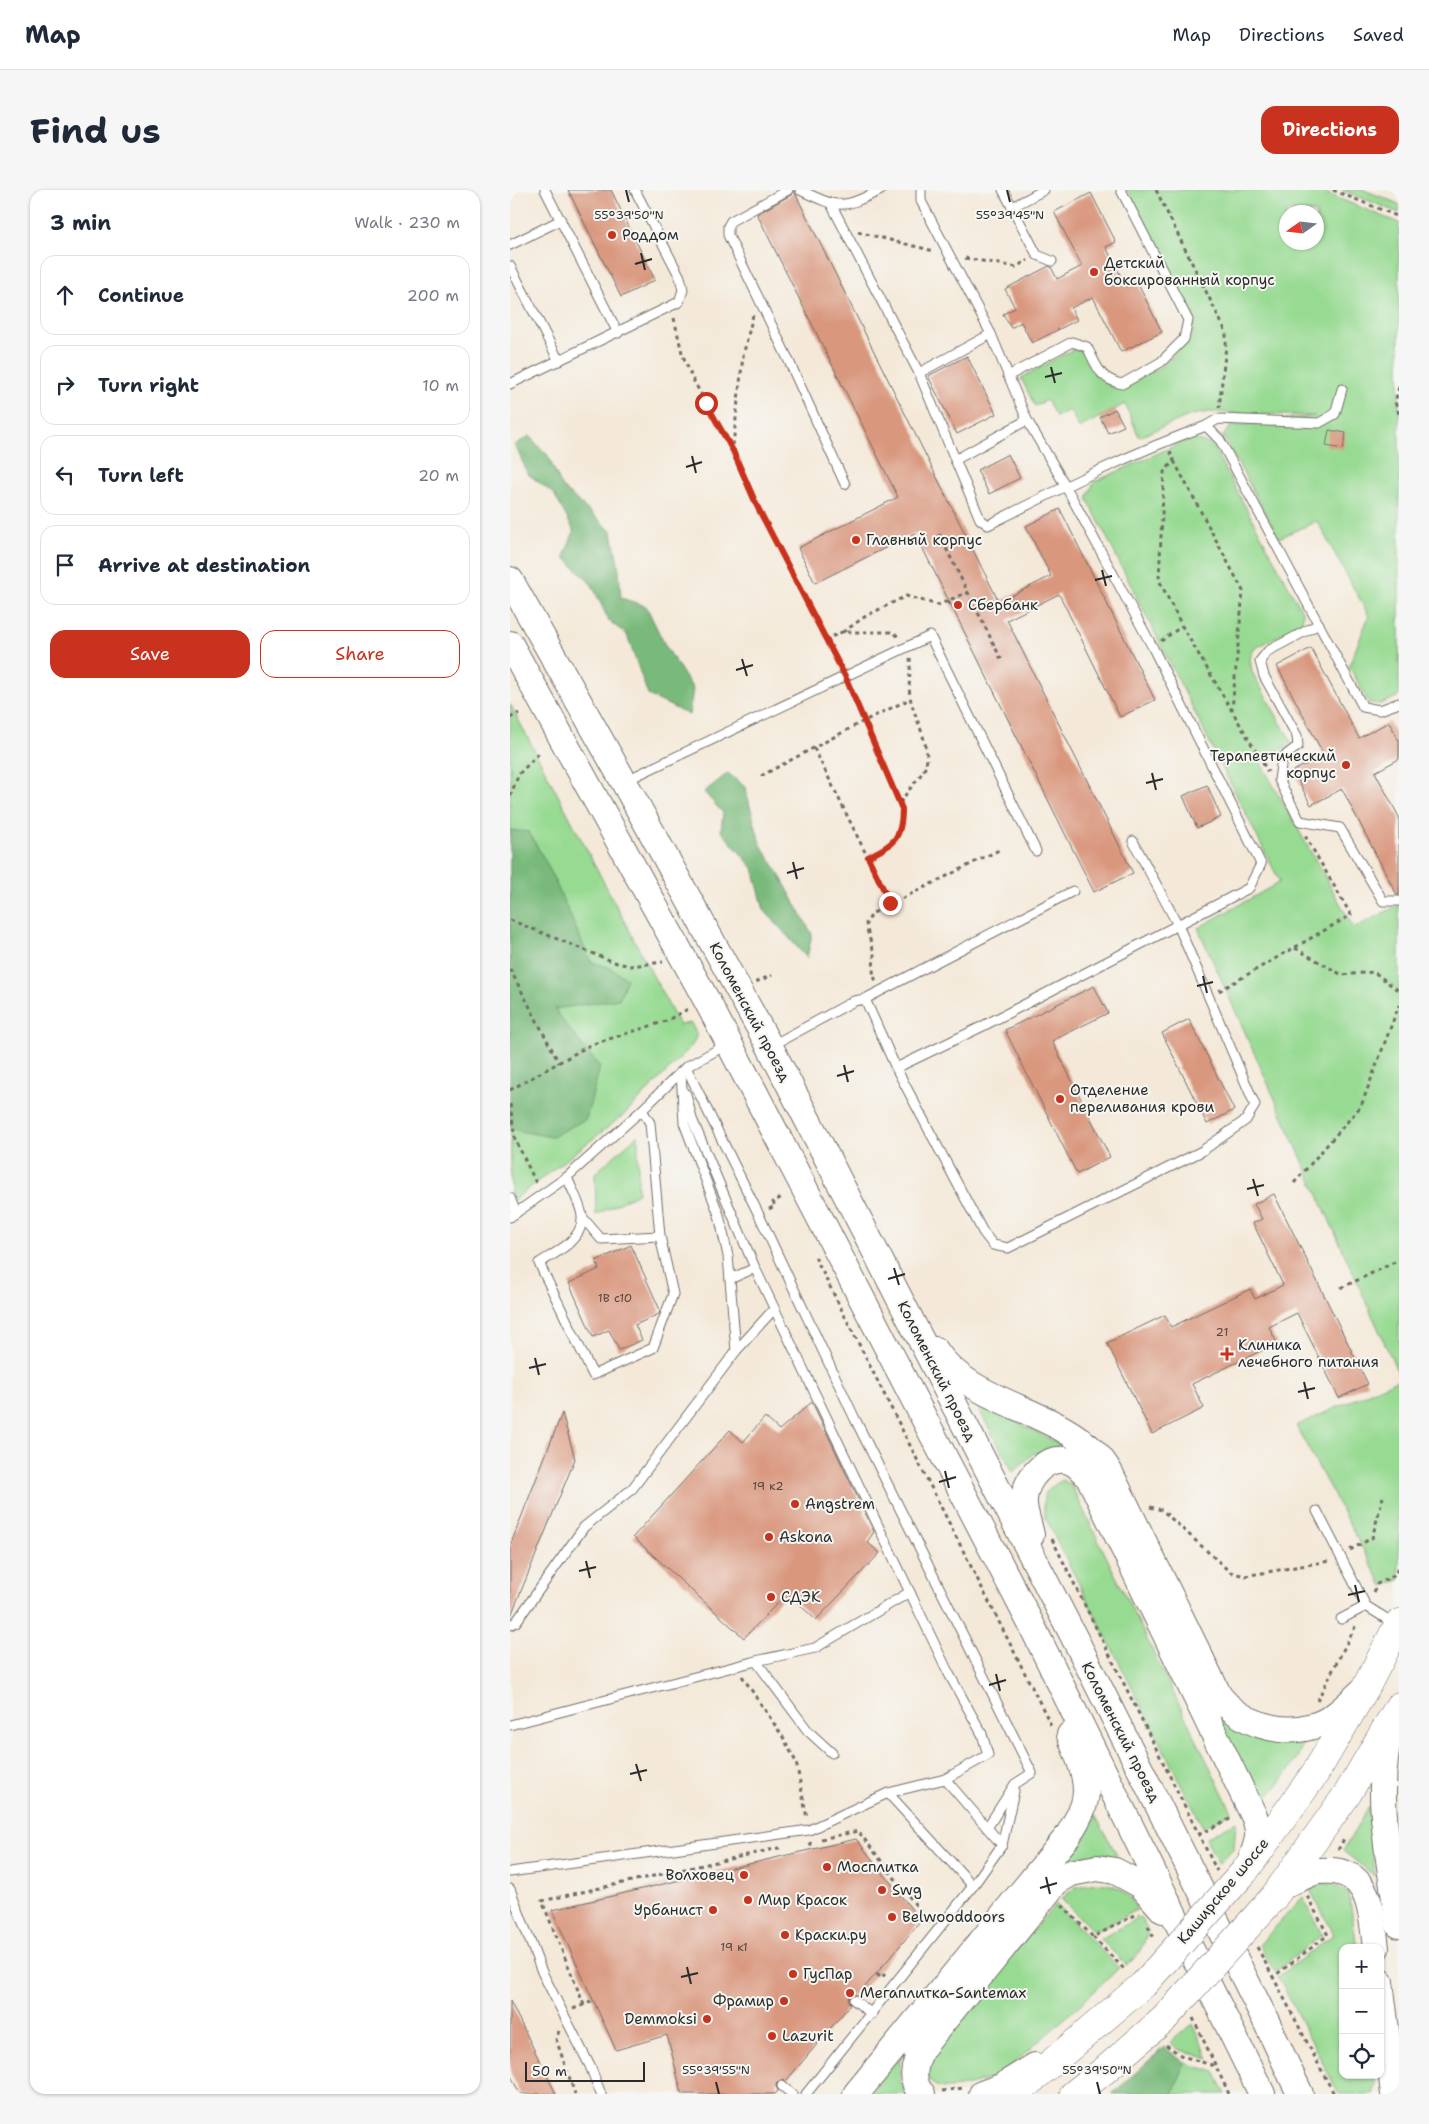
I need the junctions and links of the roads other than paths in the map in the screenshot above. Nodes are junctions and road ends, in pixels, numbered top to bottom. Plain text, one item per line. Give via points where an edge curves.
1 (545, 190) edge
2 (635, 190) edge
3 (788, 190) edge
4 (800, 190) edge
5 (881, 190) edge
6 (921, 190) edge
7 (1003, 190) edge
8 (1044, 190) edge
9 (1121, 190) edge
10 (831, 204) junction
11 (1012, 207) junction
12 (561, 220) junction
13 (510, 245) edge
14 (1052, 261) dead end
15 (510, 266) edge
16 (618, 333) junction
17 (991, 334) junction
18 (559, 361) junction
19 (919, 373) junction
20 (1008, 376) junction
21 (510, 384) edge
22 (1342, 388) dead end
23 (1027, 420) junction
24 (1206, 426) junction
25 (955, 460) junction
26 (845, 484) dead end
27 (1065, 485) junction
28 (510, 580) edge
29 (1319, 624) junction
30 (510, 644) edge
31 (1399, 703) edge
32 (624, 782) junction
33 (1133, 841) dead end
34 (1036, 851) dead end
35 (1072, 891) dead end
36 (1399, 901) edge
37 (1178, 925) junction
38 (864, 999) junction
39 (730, 1043) junction
40 (770, 1047) junction
41 (896, 1068) junction
42 (684, 1069) junction
43 (642, 1110) junction
44 (567, 1177) junction
45 (510, 1198) edge
46 (513, 1215) edge
47 (583, 1218) junction
48 (660, 1236) junction
49 (755, 1268) junction
50 (886, 1274) junction
51 (730, 1279) junction
52 (774, 1309) junction
53 (736, 1351) junction
54 (1317, 1511) dead end
55 (1040, 1572) junction
56 (910, 1592) junction
57 (1366, 1606) junction
58 (1341, 1619) dead end
59 (1030, 1622) junction
60 (1398, 1624) edge
61 (510, 1625) edge
62 (756, 1660) junction
63 (1366, 1687) junction
64 (1398, 1708) edge
65 (510, 1725) edge
66 (832, 1753) dead end
67 (945, 1779) junction
68 (1015, 1784) junction
69 (888, 1793) junction
70 (987, 1828) junction
71 (1002, 1845) junction
72 (1238, 1870) junction
73 (510, 1872) edge
74 (973, 1886) junction
75 (510, 1890) edge
76 (1286, 1892) junction
77 (1399, 1925) edge
78 (1185, 1936) junction
79 (1375, 1944) edge
80 (1381, 1989) edge
81 (854, 2000) dead end
82 (872, 2014) junction
83 (1266, 2019) junction
84 (1084, 2035) junction
85 (1246, 2060) junction
86 (1105, 2070) junction
87 (782, 2086) dead end
88 (601, 2094) edge
89 (792, 2094) edge
90 (806, 2094) edge
91 (856, 2094) edge
92 (922, 2094) edge
93 (982, 2094) edge
94 (1015, 2094) edge
95 (1074, 2094) edge
96 (1084, 2094) edge
97 (1257, 2094) edge
98 (1262, 2094) edge
99 (1300, 2094) edge
100 (1318, 2094) edge
101 (1394, 2094) edge

1 - 12 lane
2 - 16 lane via 680,277 682,296 680,302
3 - 26 lane via 739,215 728,226 728,235
4 - 10 lane
5 - 10 lane via 850,204
6 - 17 lane via 921,201
7 - 11 lane
8 - 11 lane
9 - 20 lane via 1188,320 1184,339 1161,362 1122,384 1110,381 1100,373 1087,347 1072,342
10 - 19 lane
11 - 14 lane via 1038,255
12 - 13 lane
12 - 16 lane
15 - 18 lane
16 - 18 lane
17 - 19 lane
17 - 20 lane
18 - 21 lane
19 - 25 lane
20 - 23 lane
22 - 24 lane via 1335,414 1320,423 1218,419
23 - 25 lane
23 - 27 lane
24 - 27 lane via 1165,440
24 - 29 lane via 1220,440
25 - 27 lane via 980,519 988,525
27 - 37 lane via 1153,648 1261,864 1249,888
28 - 32 main road, Коломенский проезд
29 - 31 lane via 1363,707 1380,710
29 - 36 lane via 1268,651 1260,661 1264,676 1297,736 1298,746 1282,758 1279,780 1300,822 1340,828 1383,901
30 - 39 main road
32 - 34 lane via 930,636
32 - 40 main road, Коломенский проезд
33 - 37 lane
35 - 38 lane
37 - 41 lane
37 - 41 lane via 1254,1105 1246,1120 1202,1151 1008,1248 993,1245 983,1232
38 - 40 lane via 854,1001
38 - 41 lane
39 - 42 lane
39 - 59 main road
40 - 50 main road, Коломенский проезд
42 - 43 lane
42 - 49 lane via 692,1119
42 - 51 lane via 684,1123 719,1215
42 - 68 lane via 759,1214 855,1419 1032,1773
43 - 44 lane
43 - 48 lane via 650,1123
44 - 46 lane
44 - 47 lane
45 - 46 lane
47 - 48 lane via 601,1239
47 - 48 lane via 576,1237 539,1263 593,1375 653,1348 673,1294
49 - 51 lane
49 - 52 lane
50 - 55 main road, Коломенский проезд
50 - 63 main road via 939,1356 955,1372 1073,1436 1096,1453 1110,1472 1219,1696 1235,1713 1276,1728 1312,1727 1342,1710
51 - 53 lane
52 - 53 lane
52 - 56 lane
53 - 61 lane via 632,1489 584,1527 516,1622
54 - 57 lane
55 - 72 main road via 1023,1502 1026,1487 1036,1471 1052,1462 1068,1461 1080,1467 1090,1479 1259,1827 1259,1838
55 - 83 main road, Коломенский проезд
56 - 62 lane via 816,1648
56 - 67 lane via 982,1734 988,1755
57 - 58 lane
57 - 60 lane
59 - 78 main road
59 - 91 main road via 1084,1775 1084,1805 1068,1836
60 - 63 main road, Каширское шоссе
62 - 65 lane
62 - 66 lane via 808,1731
63 - 72 main road, Каширское шоссе via 1316,1772
64 - 76 main road
64 - 77 main road via 1384,1756 1382,1796
67 - 69 lane
67 - 70 lane
68 - 70 lane
68 - 71 lane
69 - 73 lane via 809,1830
69 - 74 lane
70 - 71 lane
71 - 74 lane
72 - 84 main road, Каширское шоссе, bridge
74 - 82 lane
75 - 88 lane via 542,1972
76 - 79 main road via 1312,1873 1323,1870 1352,1876 1362,1885 1368,1898
76 - 86 main road, bridge via 1164,2031
78 - 85 main road
78 - 92 main road via 1141,1885 1115,1871 1097,1868 1071,1873 1056,1882 921,2049 914,2077
80 - 101 main road
81 - 82 lane
82 - 90 lane
83 - 99 main road, Коломенский проезд
83 - 100 main road
84 - 93 main road via 1000,2088
84 - 94 main road, Каширское шоссе
85 - 97 main road
85 - 98 main road
86 - 95 main road
86 - 96 main road
87 - 89 lane

